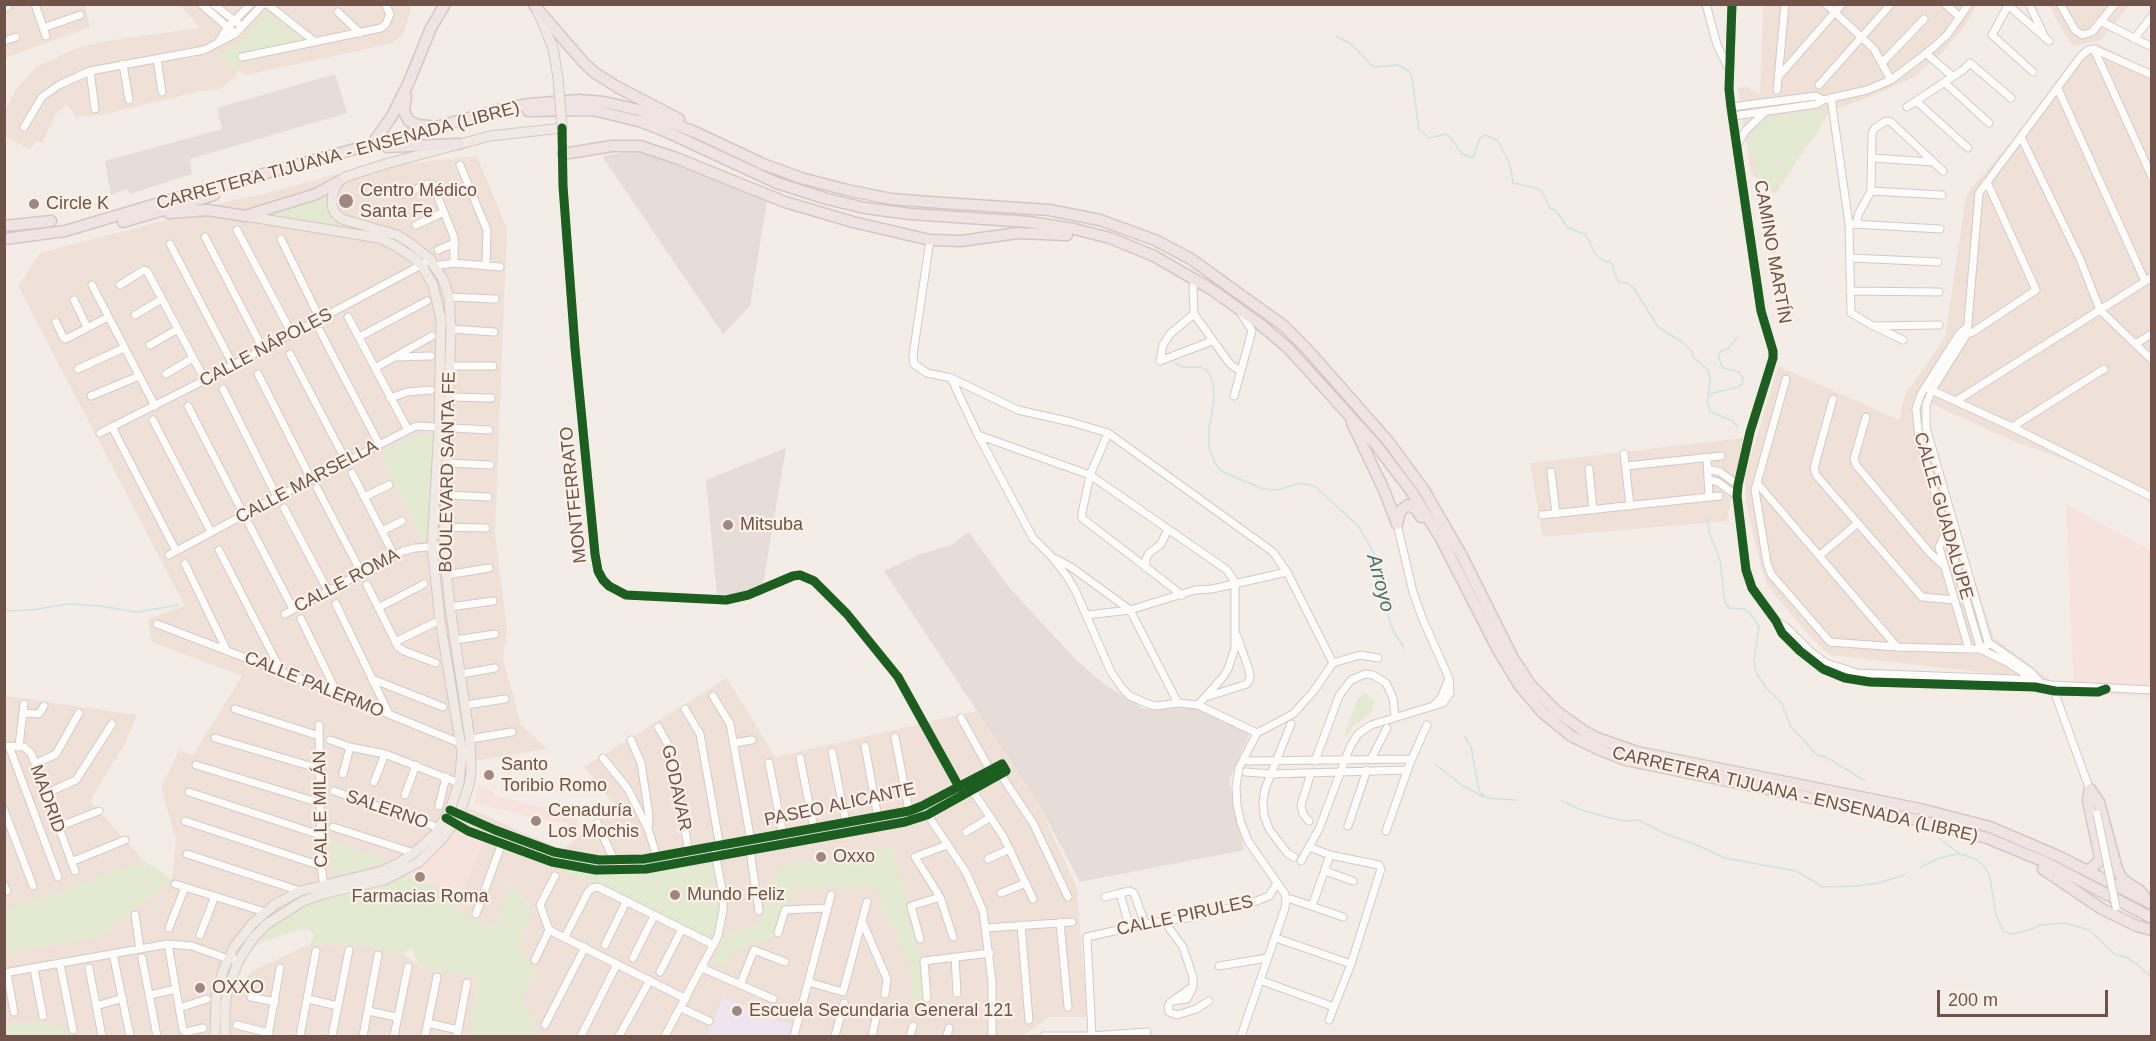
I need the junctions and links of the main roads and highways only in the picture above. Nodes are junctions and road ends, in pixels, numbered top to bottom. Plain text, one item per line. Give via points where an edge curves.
1 (445, 4) edge
2 (534, 5) edge
3 (408, 84) junction
4 (438, 126) junction
5 (695, 132) junction
6 (373, 144) junction
7 (459, 144) junction
8 (387, 147) junction
9 (563, 154) road end
10 (339, 182) junction
11 (143, 216) junction
12 (244, 216) junction
13 (51, 221) dead end
14 (4, 226) edge
15 (373, 233) junction
16 (1100, 236) junction
17 (4, 239) edge
18 (4, 246) edge
19 (429, 263) junction
20 (1347, 412) junction
21 (443, 429) junction
22 (1440, 537) junction
23 (468, 743) junction
24 (453, 816) junction
25 (2011, 847) junction
26 (2088, 871) junction
27 (325, 888) junction
28 (2151, 903) edge
29 (2151, 918) edge
30 (2151, 930) edge
31 (215, 1036) edge
32 (225, 1036) edge

1 - 3 highway
2 - 5 highway via 595,73 687,123
2 - 7 main road, bridge via 551,41 562,128 490,135
3 - 4 highway via 404,106 409,121
3 - 6 highway
4 - 5 highway, CARRETERA TIJUANA - ENSENADA (LIBRE) via 529,104 579,100 639,110
4 - 6 highway, CARRETERA TIJUANA - ENSENADA (LIBRE)
5 - 26 highway, CARRETERA TIJUANA - ENSENADA (LIBRE) via 763,164 847,190 901,200 1076,214 1155,240 1191,259 1284,326 1406,464 1440,514 1521,672 1542,698 1570,722 1597,738 1637,752 1958,818 2015,837
6 - 17 highway, CARRETERA TIJUANA - ENSENADA (LIBRE) via 65,231
7 - 8 highway
7 - 10 main road via 357,172
8 - 11 highway, CARRETERA TIJUANA - ENSENADA (LIBRE)
8 - 16 highway, CARRETERA TIJUANA - ENSENADA (LIBRE) via 530,111 593,110 650,125 777,183 827,199 889,212 1029,222
9 - 16 highway via 612,146 640,147 785,202 930,240 961,241 1018,233
10 - 12 highway via 316,194
10 - 15 main road, BOULEVARD SANTA FE via 332,197 335,213
11 - 12 highway via 208,210
11 - 18 highway, CARRETERA TIJUANA - ENSENADA (LIBRE) via 54,240
12 - 15 main road, BOULEVARD SANTA FE
13 - 14 highway
15 - 19 main road, BOULEVARD SANTA FE
16 - 20 highway, CARRETERA TIJUANA - ENSENADA (LIBRE) via 1154,256 1237,307 1288,348
19 - 21 main road, BOULEVARD SANTA FE via 441,319
19 - 21 main road, BOULEVARD SANTA FE via 443,279 449,297 449,397
20 - 22 highway, CARRETERA TIJUANA - ENSENADA (LIBRE) via 1395,468
20 - 22 highway via 1397,524 1404,506 1411,506
21 - 23 main road, BOULEVARD SANTA FE via 447,463 446,575
21 - 23 main road, BOULEVARD SANTA FE via 432,547 440,620
22 - 25 highway, CARRETERA TIJUANA - ENSENADA (LIBRE) via 1519,685 1543,713 1571,736 1626,760 1926,822
23 - 24 main road, BOULEVARD SANTA FE
23 - 24 main road, BOULEVARD SANTA FE via 469,785
24 - 27 main road, BOULEVARD SANTA FE via 397,864
24 - 27 main road, BOULEVARD SANTA FE via 434,848 406,870 384,880
25 - 29 highway, CARRETERA TIJUANA - ENSENADA (LIBRE)
25 - 30 highway via 2103,909 2116,911
26 - 28 highway, CARRETERA TIJUANA - ENSENADA (LIBRE)
26 - 28 highway via 2098,862 2100,852 2089,807 2090,789 2099,802 2117,869
27 - 31 main road, BOULEVARD SANTA FE via 300,891 265,912 242,936 228,959 216,997
27 - 32 main road, BOULEVARD SANTA FE via 267,924 253,938 232,977 226,998

